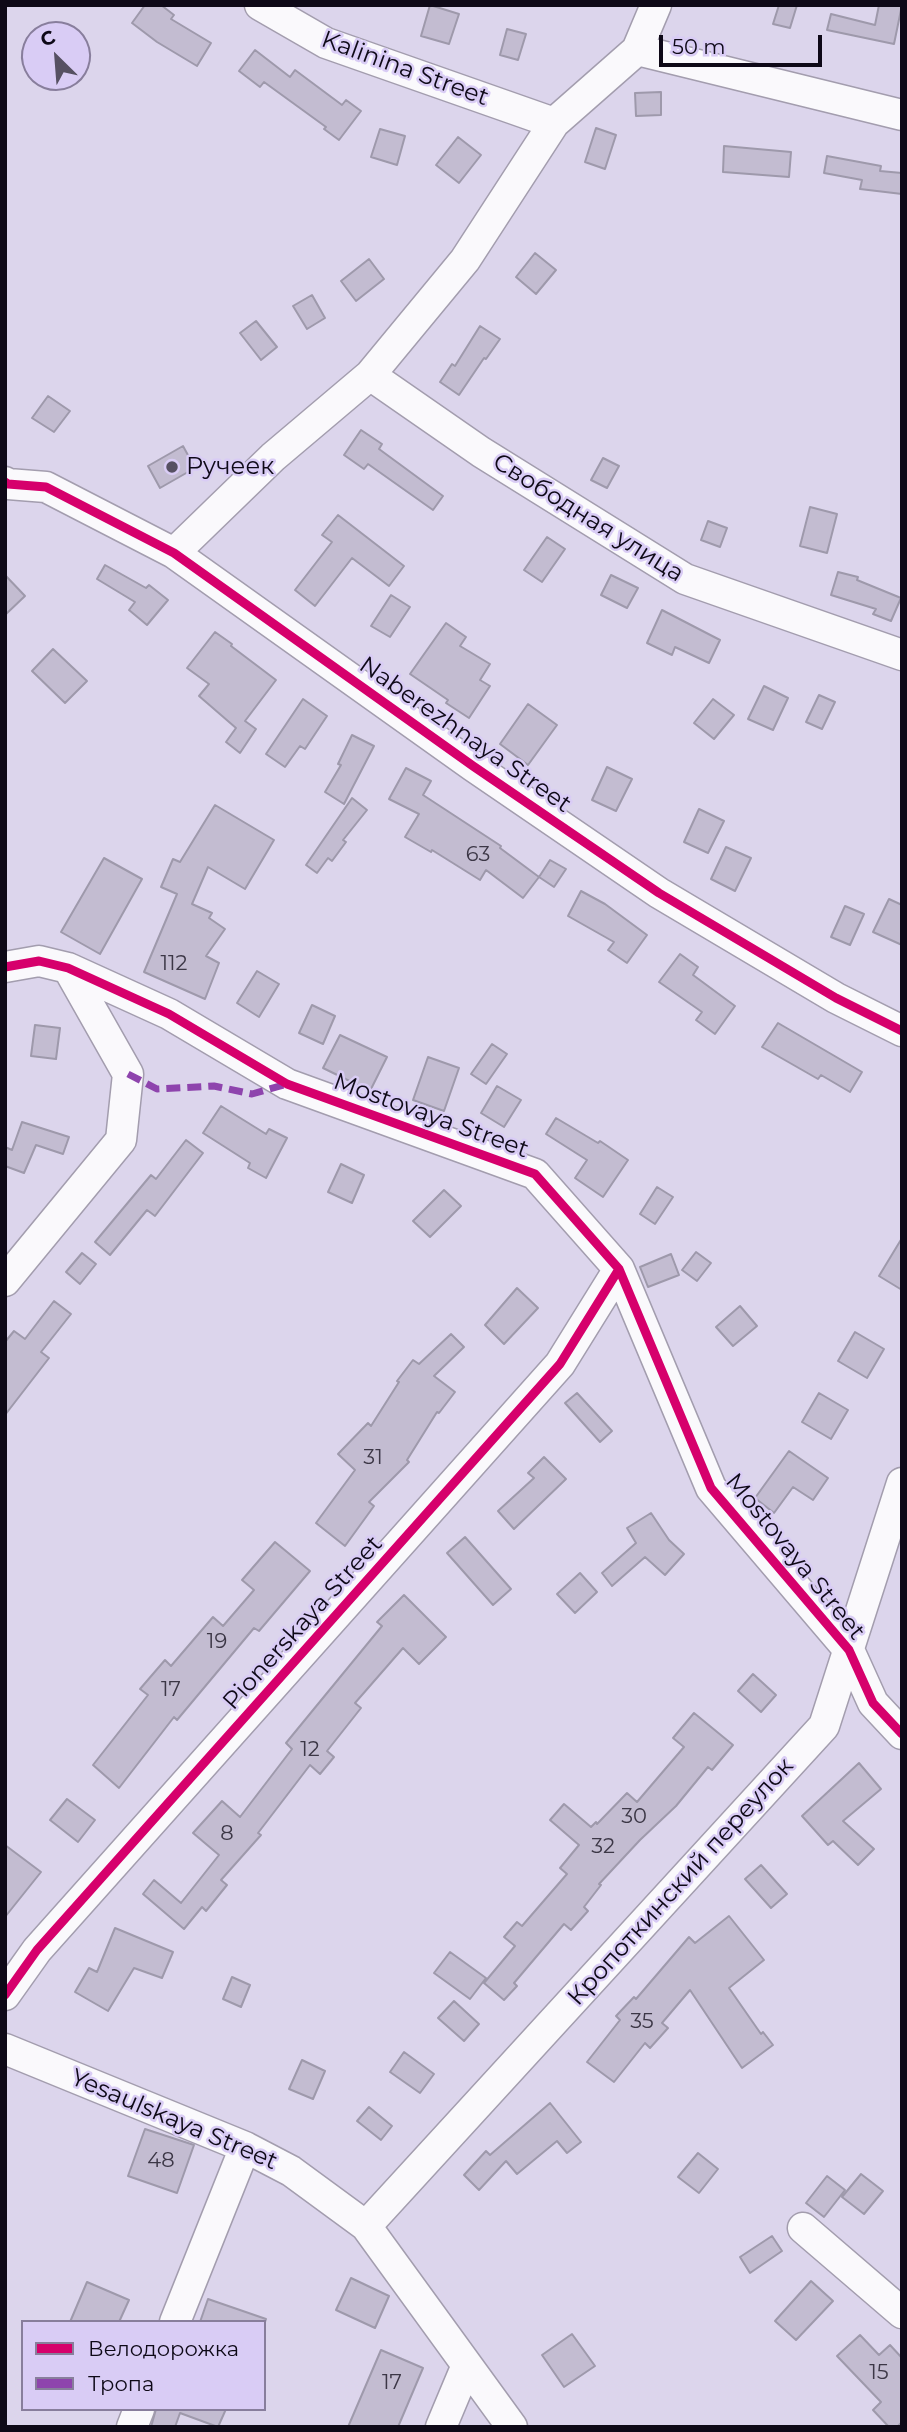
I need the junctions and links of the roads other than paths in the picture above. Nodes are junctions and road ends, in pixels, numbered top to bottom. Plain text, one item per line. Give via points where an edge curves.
1 (260, 5) edge
2 (656, 5) edge
3 (637, 50) junction
4 (902, 115) edge
5 (554, 123) junction
6 (370, 375) junction
7 (6, 484) edge
8 (174, 553) junction
9 (902, 654) edge
10 (5, 967) edge
11 (68, 968) junction
12 (902, 1031) edge
13 (619, 1269) junction
14 (5, 1280) edge
15 (902, 1483) edge
16 (849, 1650) junction
17 (902, 1734) edge
18 (5, 1995) edge
19 (5, 2049) edge
20 (246, 2147) junction
21 (366, 2226) junction
22 (803, 2228) dead end
23 (902, 2313) edge
24 (175, 2320) edge
25 (467, 2365) junction
26 (441, 2427) edge
27 (512, 2427) edge

1 - 5 street, Kalinina Street via 326,43
2 - 3 street
3 - 4 street
3 - 5 street
5 - 6 street via 465,260
6 - 8 street via 273,457
6 - 9 street, Свободная улица via 481,452 685,579
7 - 8 street, Naberezhnaya Street via 47,487
8 - 12 street, Naberezhnaya Street via 659,893 836,998
10 - 11 street, Mostovaya Street via 39,961
11 - 13 street, Mostovaya Street via 169,1014 287,1084 535,1174
11 - 14 street via 128,1074 121,1140
13 - 16 street, Mostovaya Street via 711,1488
13 - 18 street, Pionerskaya Street via 560,1364 37,1950
15 - 16 street, Кропоткинский переулок
16 - 17 street, Mostovaya Street via 873,1703
16 - 21 street, Кропоткинский переулок via 824,1726
19 - 20 street, Yesaulskaya Street
20 - 21 street, Yesaulskaya Street via 291,2171
20 - 24 street
21 - 25 street, Yesaulskaya Street
22 - 23 street
25 - 26 street
25 - 27 street, Yesaulskaya Street

